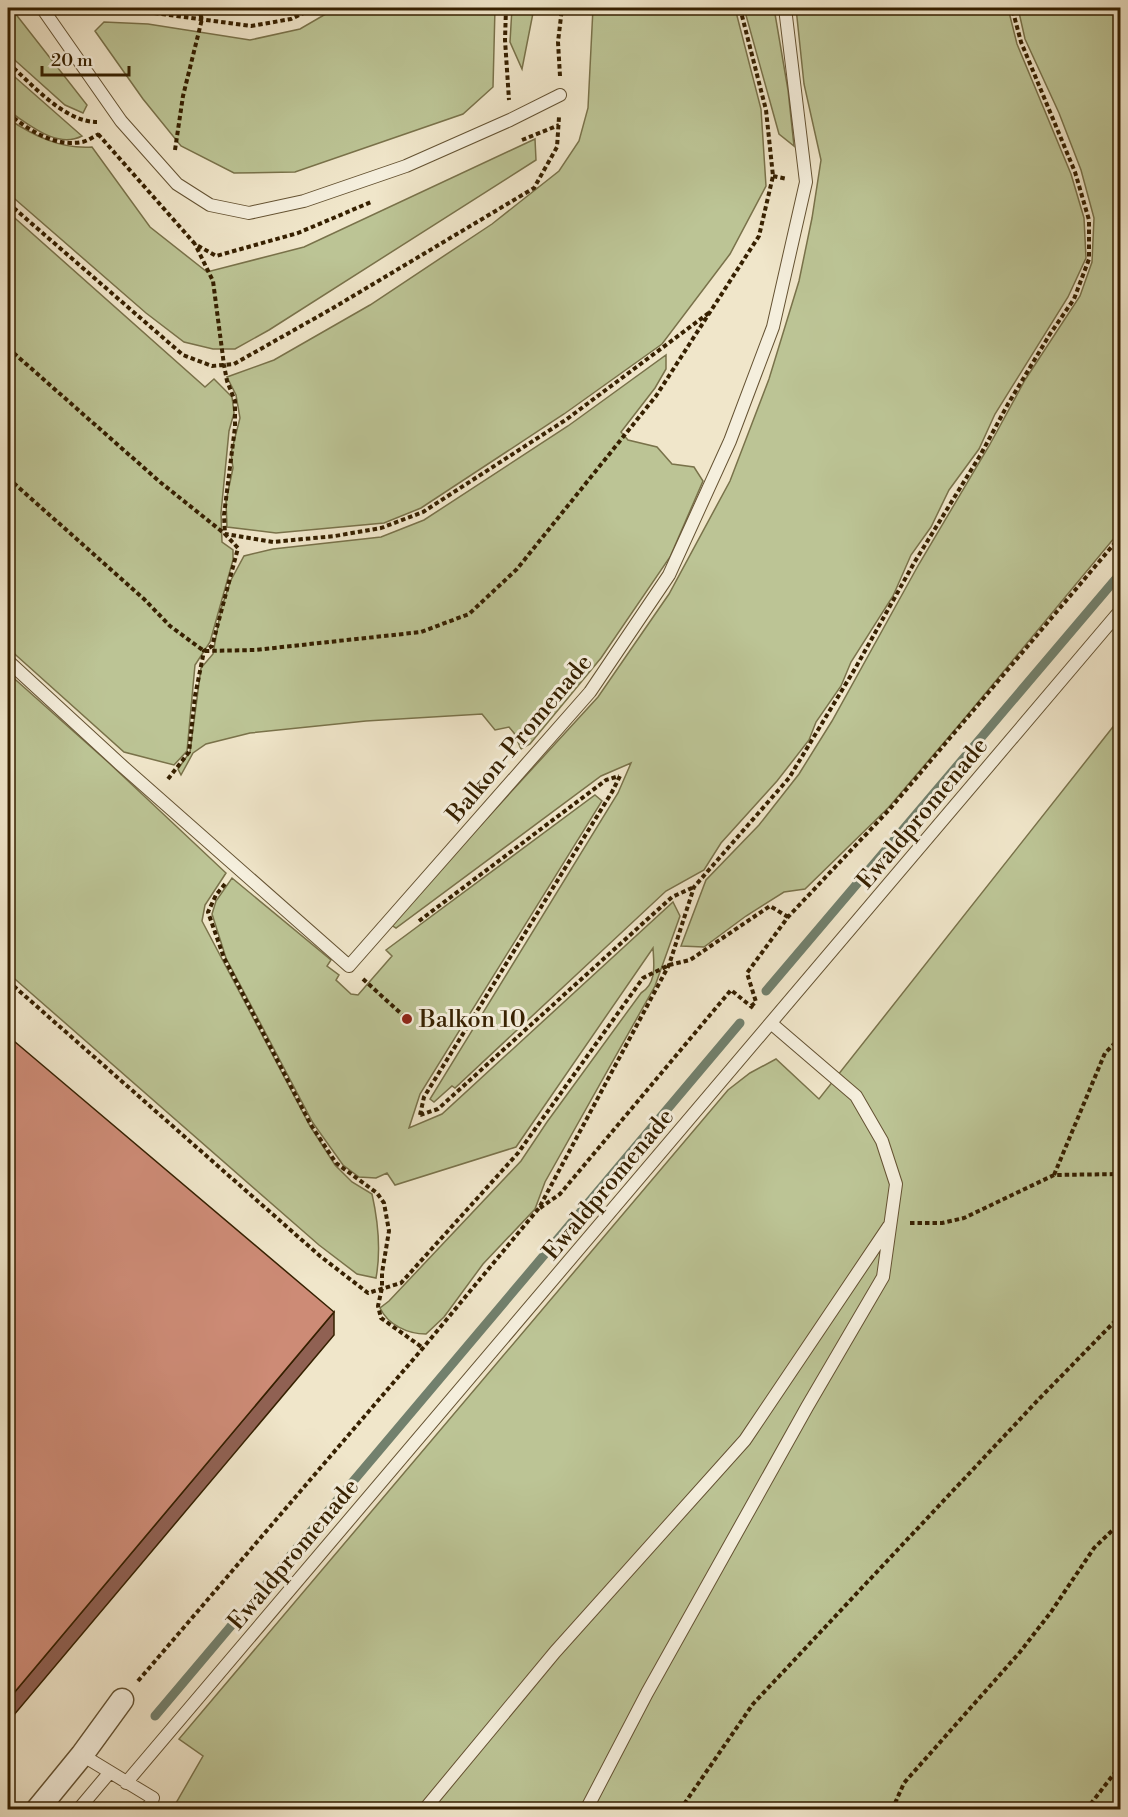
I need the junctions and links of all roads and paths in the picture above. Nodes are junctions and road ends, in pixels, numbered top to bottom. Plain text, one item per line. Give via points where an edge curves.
1 (42, 8) edge
2 (117, 8) edge
3 (198, 8) edge
4 (314, 8) edge
5 (506, 8) edge
6 (562, 8) edge
7 (740, 8) edge
8 (785, 8) edge
9 (1012, 8) edge
10 (202, 19) junction
11 (8, 63) edge
12 (560, 95) junction
13 (8, 113) edge
14 (510, 120) junction
15 (121, 122) junction
16 (170, 176) junction
17 (8, 203) edge
18 (195, 244) dead end
19 (714, 309) junction
20 (8, 348) edge
21 (224, 365) junction
22 (8, 478) edge
23 (225, 534) junction
24 (1120, 537) edge
25 (1120, 611) edge
26 (204, 651) junction
27 (8, 661) edge
28 (156, 795) junction
29 (238, 867) junction
30 (694, 887) junction
31 (788, 917) junction
32 (412, 926) dead end
33 (669, 965) junction
34 (363, 979) dead end
35 (8, 981) edge
36 (751, 1006) junction
37 (407, 1019) dead end
38 (772, 1024) junction
39 (1120, 1038) edge
40 (1120, 1174) edge
41 (1054, 1175) junction
42 (539, 1208) junction
43 (892, 1223) junction
44 (382, 1288) junction
45 (1120, 1316) edge
46 (423, 1348) junction
47 (1120, 1523) edge
48 (122, 1700) joint
49 (82, 1755) junction
50 (1120, 1766) edge
51 (110, 1772) junction
52 (126, 1783) junction
53 (150, 1804) edge
54 (37, 1809) edge
55 (78, 1809) edge
56 (423, 1809) edge
57 (586, 1809) edge
58 (680, 1809) edge
59 (892, 1809) edge
60 (1086, 1809) edge

1 - 15 lane
2 - 10 path
3 - 10 path
4 - 10 path via 291,19 251,26
5 - 14 path
6 - 12 path via 558,42
7 - 19 path via 766,110 773,176 759,236
8 - 29 lane, Balkon-Promenade via 806,182 773,327 730,441 669,574 591,692 349,966
9 - 30 path via 1021,42 1075,172 1089,220 1089,259 1074,299 806,751 789,778
10 - 16 path via 183,96
11 - 15 path via 61,110 88,122
12 - 14 lane
12 - 21 path via 558,147 534,188 333,308 234,364
13 - 15 path via 58,143 83,142
14 - 16 lane via 406,166 304,201 249,213 210,205
15 - 16 lane
17 - 21 path via 183,355 212,366
18 - 21 path via 213,281
19 - 23 path via 567,420 423,512 381,528 335,536 273,542
19 - 26 path via 656,396 517,569 469,614 421,632 255,650
20 - 23 path
21 - 23 path via 235,400
22 - 26 path via 170,626
23 - 26 path via 238,548 212,646
24 - 31 path via 889,810
25 - 38 lane, Ewaldpromenade
26 - 28 path via 189,752
27 - 28 lane, Balkon-Promenade
28 - 29 lane, Balkon-Promenade
29 - 44 path via 208,912 224,958 317,1134 336,1162 377,1192 384,1203 389,1231
30 - 32 path via 672,897 438,1109 420,1115 424,1097 620,776 606,780
30 - 33 path
31 - 33 path via 770,906 690,960
31 - 36 path via 747,974 756,1002
33 - 42 path
33 - 44 path via 643,978 518,1153 401,1282
34 - 37 path
35 - 44 path via 320,1256 368,1293
36 - 38 path
36 - 42 path via 731,990 560,1194
38 - 43 lane via 856,1096 882,1141 896,1184
38 - 52 lane, Ewaldpromenade
39 - 41 path via 1105,1053
40 - 41 path
41 - 43 path via 964,1218 942,1223
42 - 46 path
43 - 56 lane via 745,1440 555,1652
43 - 57 lane via 884,1277 807,1407
44 - 46 path via 378,1306 381,1318
45 - 58 path via 753,1704
46 - 48 path
47 - 59 path via 1094,1548 1020,1652 904,1783
48 - 49 street
49 - 51 lane
49 - 54 street
50 - 60 path
51 - 52 lane
51 - 55 lane
52 - 53 lane

